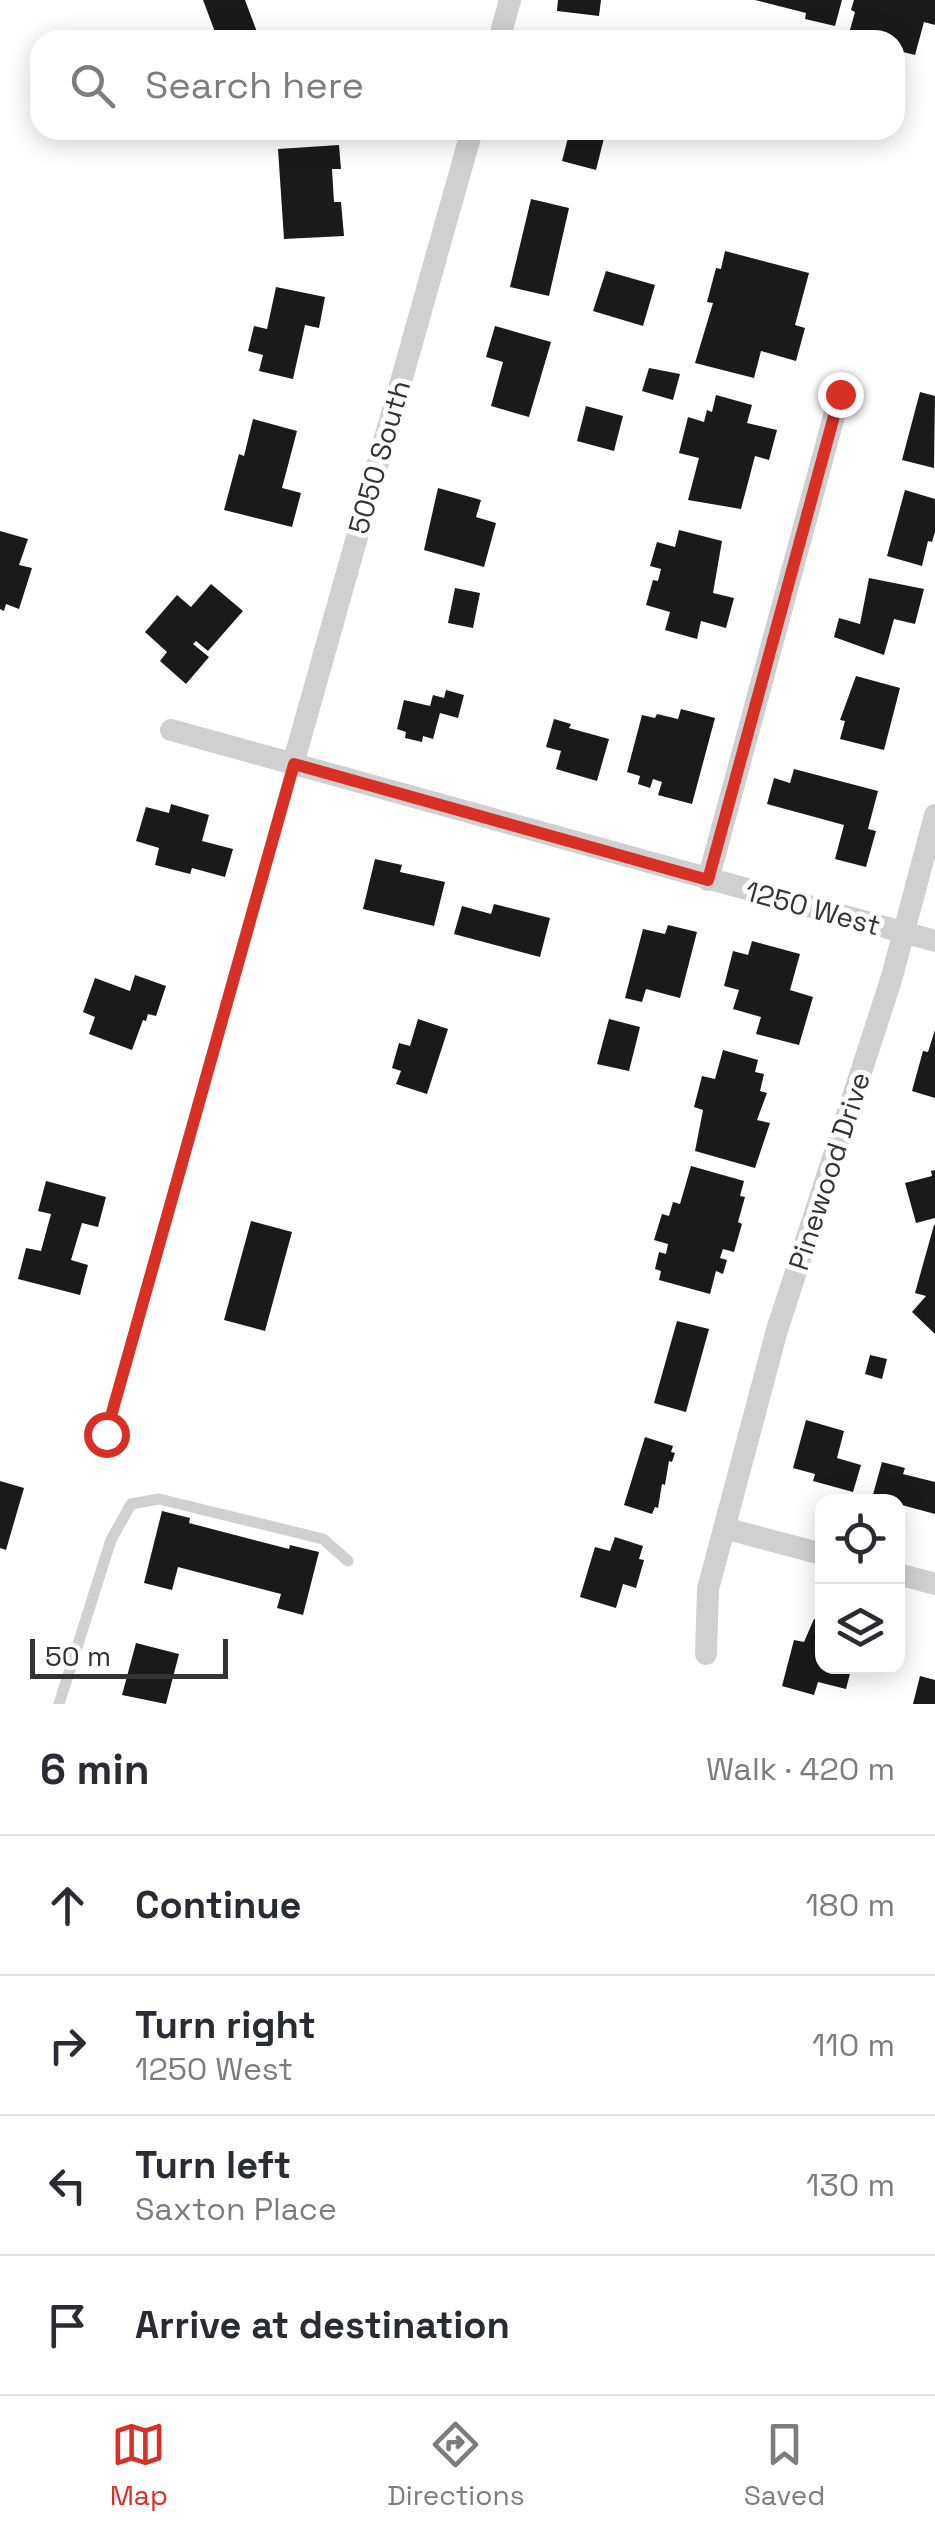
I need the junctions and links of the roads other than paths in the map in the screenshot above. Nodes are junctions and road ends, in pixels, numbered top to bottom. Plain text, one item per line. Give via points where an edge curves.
1 (510, 0) edge
2 (502, 30) edge
3 (470, 140) edge
4 (840, 394) dead end
5 (171, 730) dead end
6 (294, 764) junction
7 (935, 815) edge
8 (708, 880) junction
9 (904, 932) junction
10 (935, 941) edge
11 (106, 1434) dead end
12 (724, 1528) junction
13 (815, 1552) edge
14 (348, 1561) dead end
15 (905, 1576) edge
16 (935, 1584) edge
17 (706, 1654) dead end
18 (59, 1704) edge

1 - 2 street
3 - 6 street, 5050 South
4 - 8 street
5 - 6 street, 1250 West
6 - 8 street, 1250 West
6 - 11 lane
7 - 9 street, Pinewood Drive
8 - 9 street, 1250 West
9 - 10 street, 1250 West
9 - 12 street, Pinewood Drive via 778,1330
12 - 13 street
12 - 17 street, Pinewood Drive via 706,1603
14 - 18 lane via 323,1538 160,1498 132,1504 111,1540
15 - 16 street

